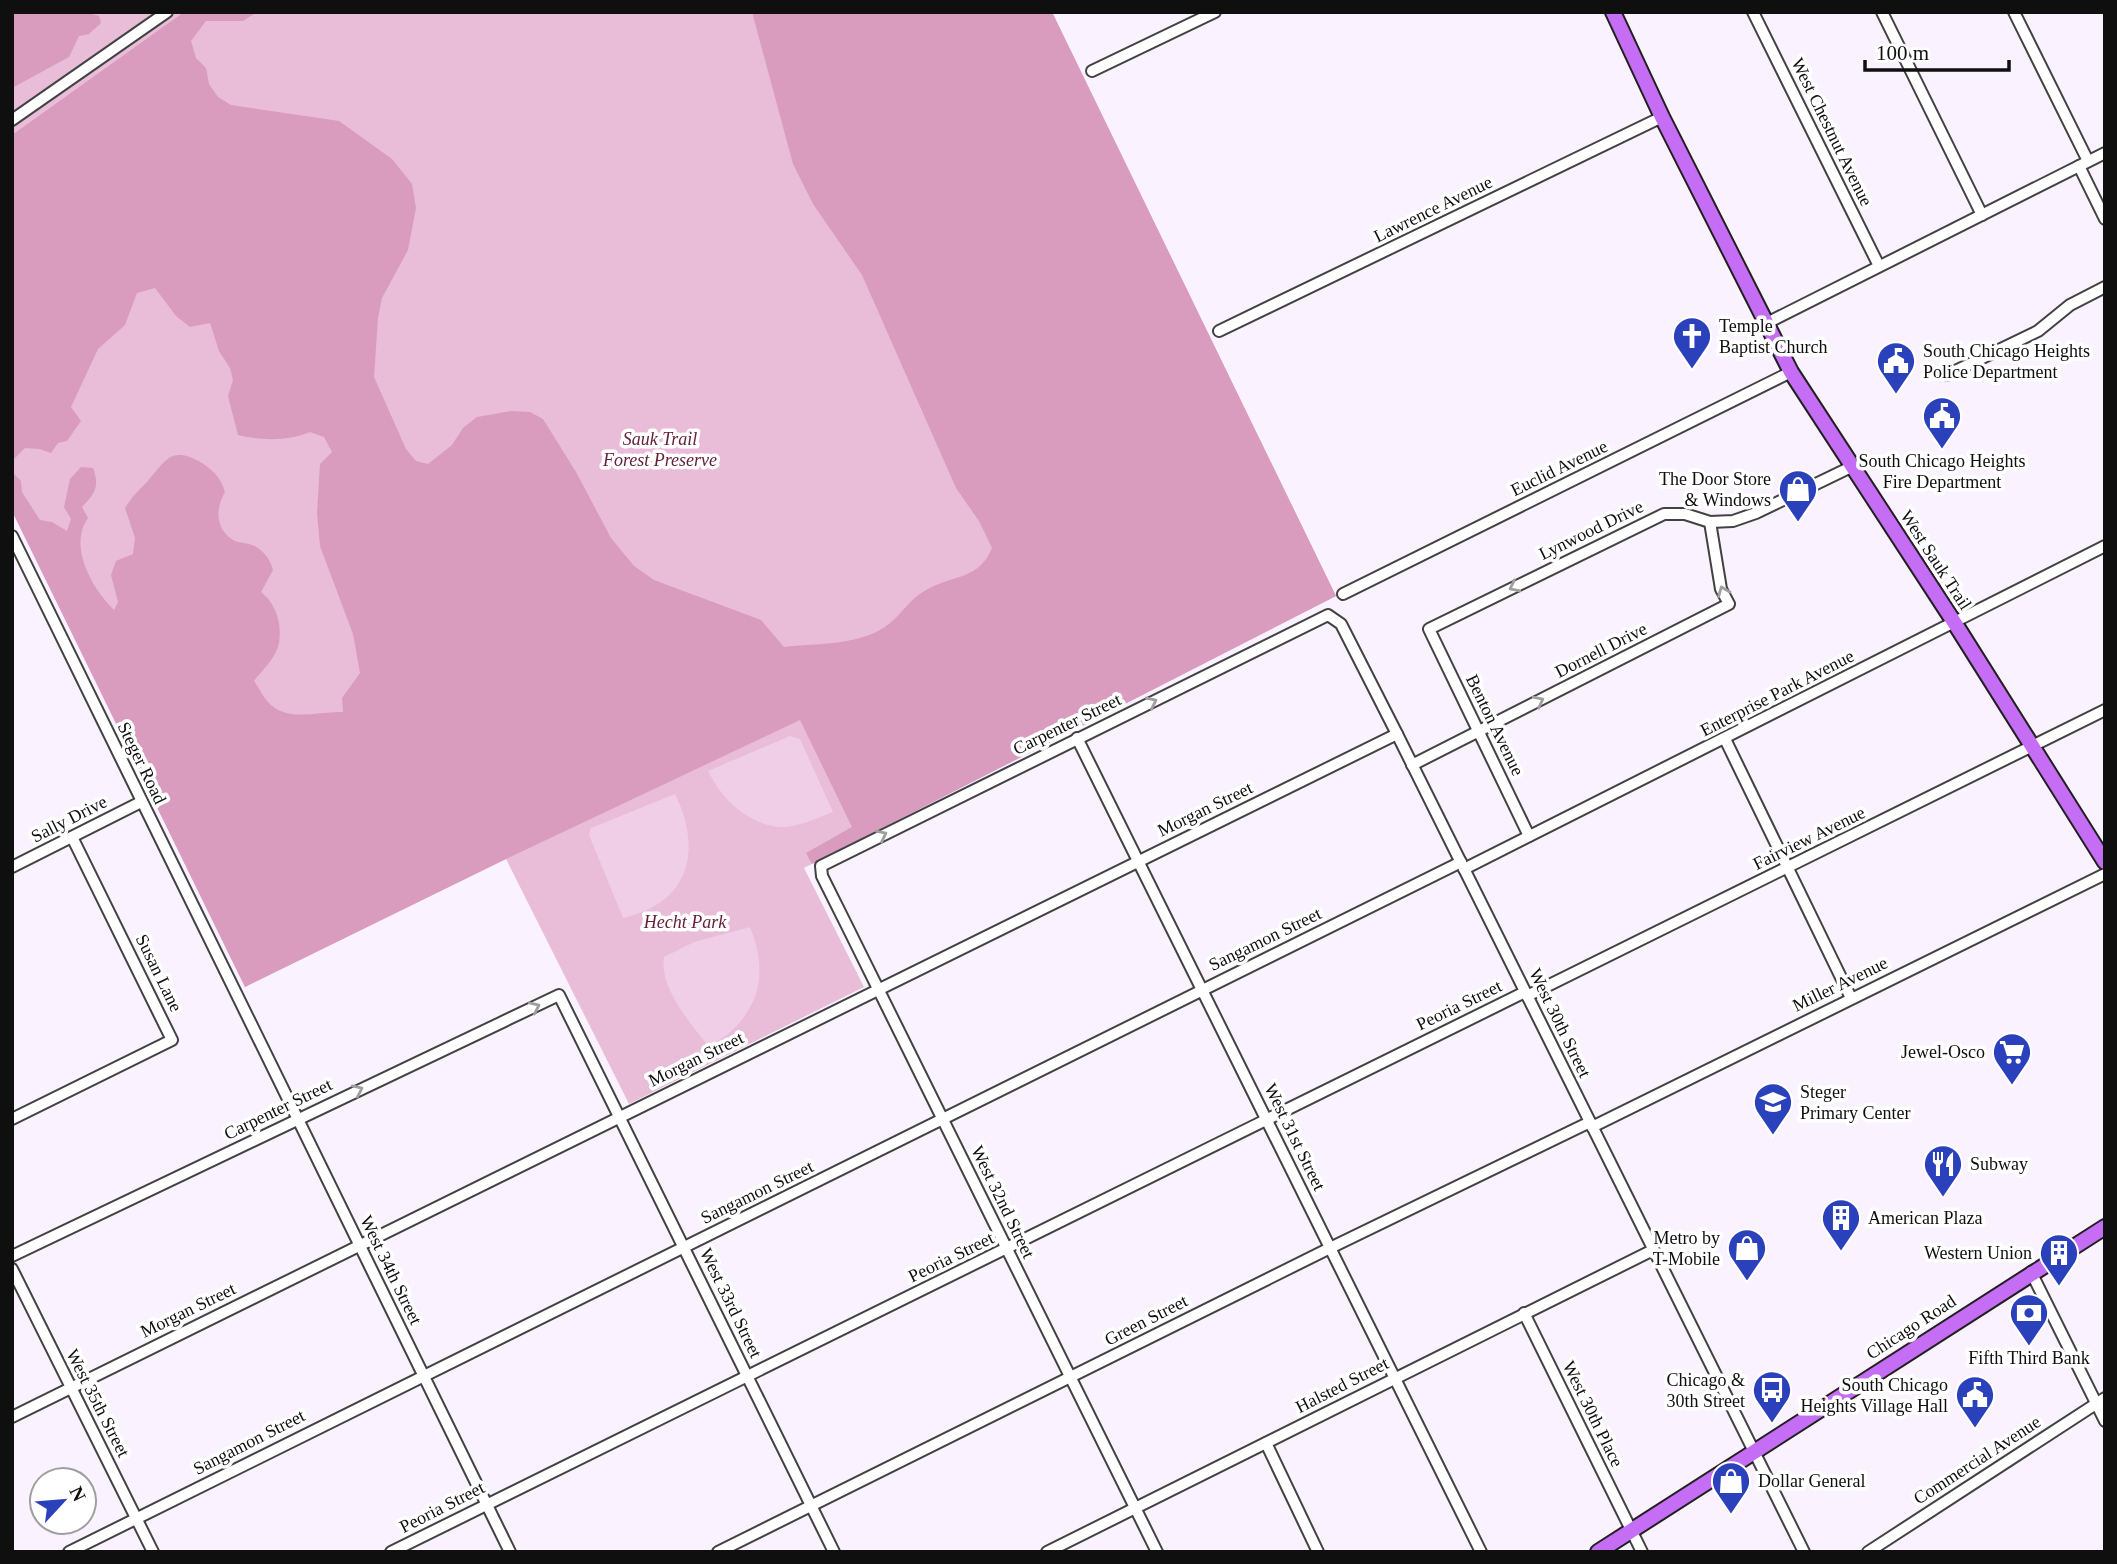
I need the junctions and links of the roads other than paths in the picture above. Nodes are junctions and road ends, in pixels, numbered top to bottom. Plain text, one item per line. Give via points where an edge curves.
1 (167, 12) edge
2 (1215, 12) edge
3 (1613, 12) edge
4 (1753, 12) edge
5 (1882, 12) edge
6 (2014, 12) edge
7 (1197, 16) edge
8 (1092, 71) dead end
9 (1662, 117) junction
10 (12, 120) edge
11 (2105, 153) edge
12 (2083, 164) junction
13 (1982, 215) junction
14 (2105, 219) edge
15 (1879, 267) junction
16 (2105, 287) edge
17 (1765, 324) junction
18 (1219, 331) dead end
19 (1791, 372) junction
20 (1947, 375) dead end
21 (1851, 467) junction
22 (1710, 522) junction
23 (12, 536) edge
24 (2105, 546) edge
25 (1343, 594) dead end
26 (1328, 615) joint
27 (1954, 622) junction
28 (1429, 629) joint
29 (2105, 710) edge
30 (1479, 731) junction
31 (1397, 734) junction
32 (1077, 738) junction
33 (1725, 739) junction
34 (2031, 747) junction
35 (1412, 765) junction
36 (141, 802) junction
37 (1530, 836) junction
38 (72, 837) junction
39 (1138, 861) junction
40 (2105, 862) edge
41 (821, 866) joint
42 (1462, 866) junction
43 (12, 867) edge
44 (1788, 868) junction
45 (2105, 874) edge
46 (878, 989) junction
47 (1202, 990) junction
48 (1526, 994) junction
49 (559, 995) joint
50 (1851, 998) junction
51 (242, 1003) joint
52 (618, 1117) junction
53 (12, 1119) edge
54 (297, 1119) junction
55 (1266, 1119) junction
56 (943, 1121) junction
57 (1591, 1125) junction
58 (2105, 1227) edge
59 (359, 1245) junction
60 (684, 1248) junction
61 (1330, 1248) junction
62 (1006, 1249) junction
63 (1653, 1250) junction
64 (12, 1256) edge
65 (12, 1269) edge
66 (2031, 1272) junction
67 (1524, 1313) junction
68 (423, 1375) junction
69 (747, 1376) junction
70 (1070, 1378) junction
71 (1395, 1378) junction
72 (71, 1387) junction
73 (2100, 1401) edge
74 (12, 1417) edge
75 (2105, 1421) edge
76 (1266, 1443) junction
77 (1754, 1452) junction
78 (486, 1504) junction
79 (811, 1506) junction
80 (1135, 1508) junction
81 (136, 1518) junction
82 (1632, 1530) junction
83 (69, 1552) edge
84 (153, 1552) edge
85 (391, 1552) edge
86 (510, 1552) edge
87 (718, 1552) edge
88 (834, 1552) edge
89 (1047, 1552) edge
90 (1157, 1552) edge
91 (1318, 1552) edge
92 (1481, 1552) edge
93 (1598, 1552) edge
94 (1642, 1552) edge
95 (1804, 1552) edge
96 (1868, 1552) edge

1 - 10 street
2 - 7 street
3 - 9 main road, West Sauk Trail
4 - 15 street, West Chestnut Avenue
5 - 13 street
6 - 12 street
7 - 8 street
9 - 17 main road, West Sauk Trail
9 - 18 street, Lawrence Avenue
11 - 12 street
12 - 13 street
12 - 14 street
13 - 15 street
15 - 17 street
16 - 20 street via 2070,305 2038,331
17 - 19 main road, West Sauk Trail
19 - 21 main road, West Sauk Trail
19 - 25 street, Euclid Avenue
21 - 22 street, Lynwood Drive via 1756,513
21 - 27 main road, West Sauk Trail
22 -> 28 street, Lynwood Drive via 1685,514 1664,514
30 -> 22 street, Dornell Drive via 1729,604 1721,589
23 - 36 street, Steger Road
24 - 27 street, Enterprise Park Avenue
26 - 31 street, West 30th Street via 1341,624
32 -> 26 street, Carpenter Street
27 - 33 street, Enterprise Park Avenue
27 - 34 main road, West Sauk Trail
28 - 30 street, Benton Avenue
29 - 34 street, Fairview Avenue
30 - 35 street, Dornell Drive
30 - 37 street, Benton Avenue
31 - 35 street, West 30th Street
31 - 39 street, Morgan Street
32 - 39 street, West 31st Street
41 -> 32 street, Carpenter Street
33 - 37 street, Enterprise Park Avenue
33 - 44 street
34 - 40 main road, West Sauk Trail
34 - 44 street, Fairview Avenue
35 - 42 street, West 30th Street
36 - 38 street, Sally Drive
36 - 51 street, Steger Road
37 - 42 street, Enterprise Park Avenue
38 - 43 street, Sally Drive
38 - 53 street, Susan Lane via 172,1040
39 - 46 street, Morgan Street
39 - 47 street, West 31st Street
41 - 46 street, West 32nd Street
42 - 47 street, Sangamon Street
42 - 48 street, West 30th Street
44 - 48 street, Fairview Avenue
44 - 50 street
45 - 50 street, Miller Avenue
46 - 52 street, Morgan Street
46 - 56 street, West 32nd Street
47 - 55 street, West 31st Street
47 - 56 street, Sangamon Street
48 - 55 street, Peoria Street
48 - 57 street, West 30th Street
49 - 52 street, West 33rd Street
54 -> 49 street, Carpenter Street
50 - 57 street, Miller Avenue
51 - 54 street, West 34th Street
52 - 59 street, Morgan Street
52 - 60 street, West 33rd Street
54 - 59 street, West 34th Street
54 - 64 street, Carpenter Street
55 - 61 street, West 31st Street
55 - 62 street, Peoria Street
56 - 60 street, Sangamon Street
56 - 62 street, West 32nd Street
57 - 61 street, Green Street
57 - 63 street, West 30th Street
58 - 66 main road, Chicago Road
59 - 68 street, West 34th Street
59 - 72 street, Morgan Street
60 - 68 street, Sangamon Street
60 - 69 street, West 33rd Street
61 - 70 street, Green Street
61 - 71 street, West 31st Street
62 - 69 street, Peoria Street
62 - 70 street, West 32nd Street
63 - 67 street, Halsted Street
63 - 77 street, West 30th Street
65 - 72 street, West 35th Street
66 - 73 street
66 - 77 main road, Chicago Road
67 - 71 street, Halsted Street
67 - 82 street, West 30th Place
68 - 78 street, West 34th Street
68 - 81 street, Sangamon Street
69 - 78 street, Peoria Street
69 - 79 street, West 33rd Street
70 - 79 street, Green Street
70 - 80 street, West 32nd Street
71 - 76 street, Halsted Street
71 - 92 street, West 31st Street
72 - 74 street, Morgan Street
72 - 81 street, West 35th Street
73 - 75 street
73 - 96 street, Commercial Avenue
76 - 80 street, Halsted Street
76 - 91 street
77 - 82 main road, Chicago Road
77 - 95 street, West 30th Street
78 - 85 street, Peoria Street
78 - 86 street, West 34th Street
79 - 87 street, Green Street
79 - 88 street, West 33rd Street
80 - 89 street, Halsted Street
80 - 90 street, West 32nd Street
81 - 83 street, Sangamon Street
81 - 84 street, West 35th Street
82 - 93 main road, Chicago Road
82 - 94 street, West 30th Place

